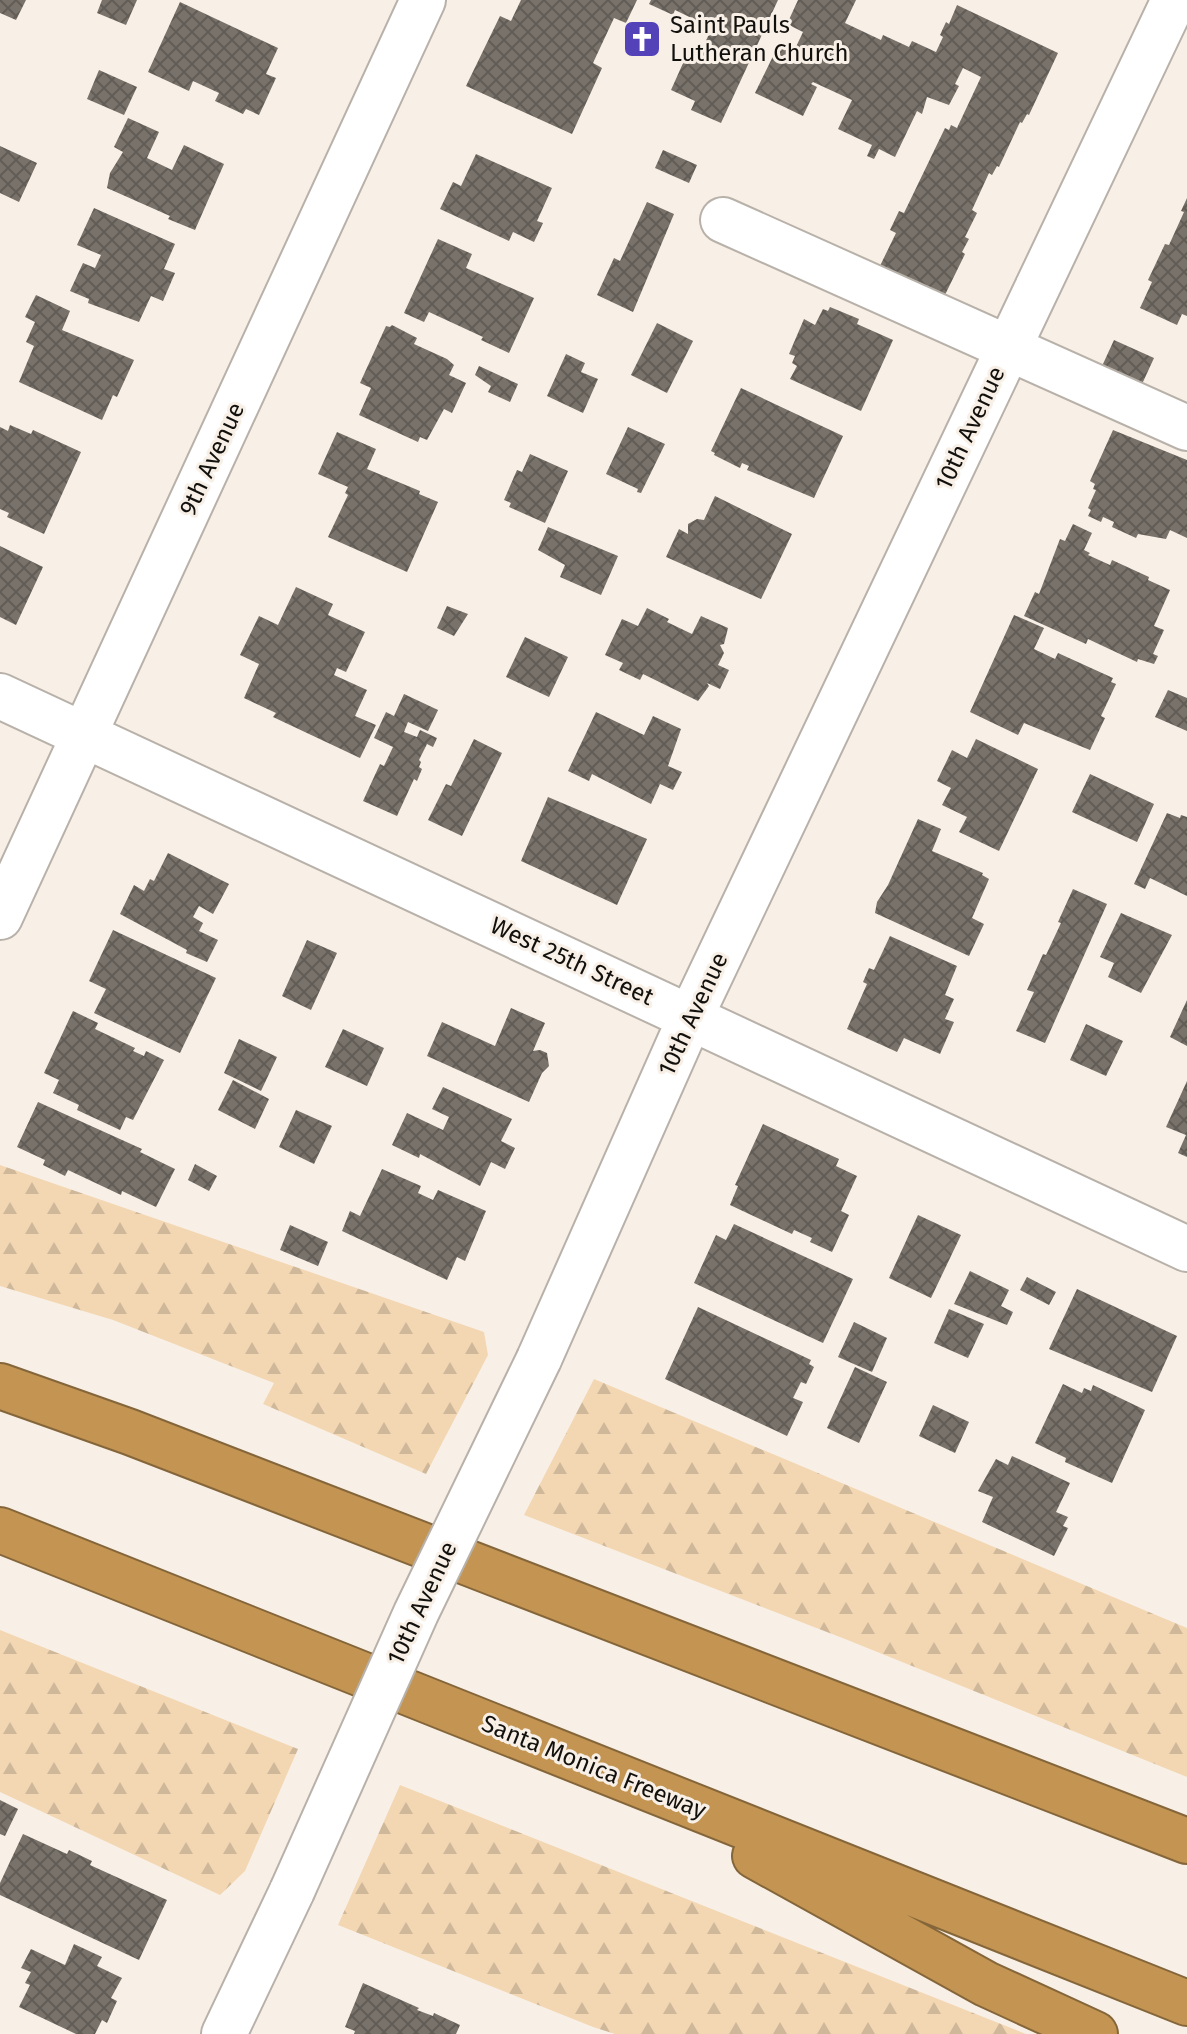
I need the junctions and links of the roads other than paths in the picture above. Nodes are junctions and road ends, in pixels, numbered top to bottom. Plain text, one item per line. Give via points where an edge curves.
1 (423, 0) edge
2 (1174, 0) edge
3 (723, 220) dead end
4 (1009, 347) junction
5 (1187, 428) edge
6 (0, 696) edge
7 (85, 735) junction
8 (0, 917) edge
9 (691, 1016) junction
10 (1187, 1249) edge
11 (0, 1386) edge
12 (0, 1530) edge
13 (742, 1669) junction
14 (599, 1769) junction
15 (1187, 1814) edge
16 (1187, 1841) edge
17 (1187, 2003) edge
18 (224, 2034) edge
19 (1095, 2034) edge

1 - 7 street, 9th Avenue
2 - 4 street, 10th Avenue
3 - 4 street
4 - 5 street
4 - 9 street, 10th Avenue
6 - 7 street, West 25th Street
7 - 8 street, 9th Avenue
7 - 9 street, West 25th Street
9 - 10 street, West 25th Street
9 - 18 street, 10th Avenue, bridge via 539,1359 416,1613
11 - 13 highway
12 - 14 highway, Santa Monica Freeway
13 - 15 highway
13 - 16 highway
14 - 17 highway, Santa Monica Freeway
14 - 19 highway via 986,1984

